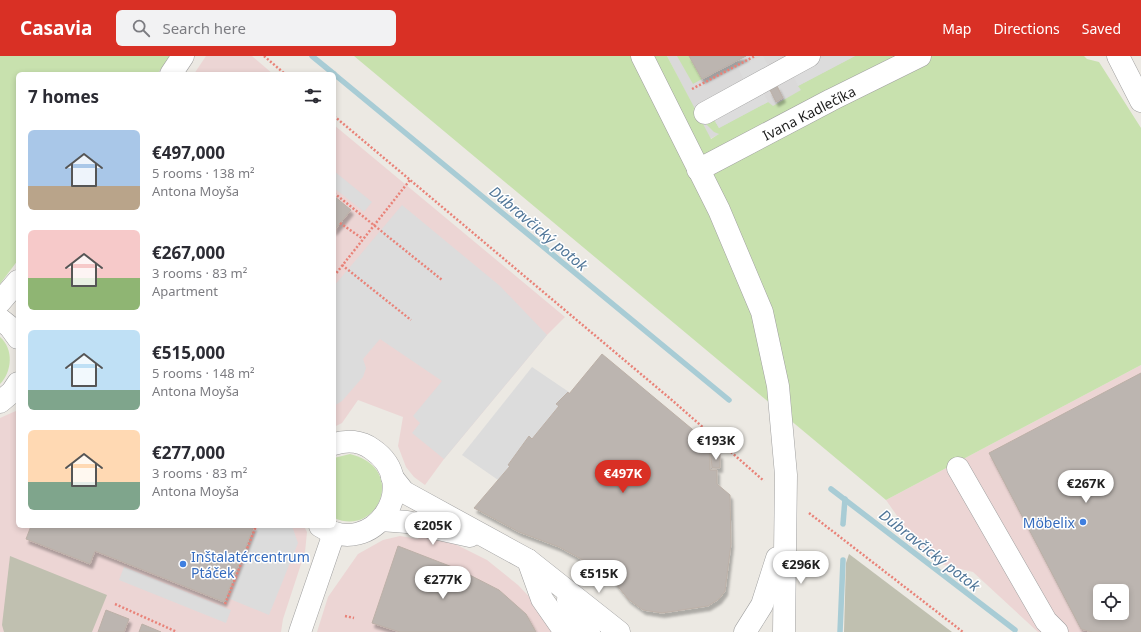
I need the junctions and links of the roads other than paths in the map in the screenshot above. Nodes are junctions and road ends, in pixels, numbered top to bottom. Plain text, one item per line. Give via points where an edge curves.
1 (183, 56) edge
2 (642, 56) edge
3 (809, 56) edge
4 (920, 56) edge
5 (1118, 56) edge
6 (172, 72) edge
7 (1141, 101) edge
8 (706, 113) dead end
9 (698, 170) junction
10 (16, 283) edge
11 (0, 302) edge
12 (0, 319) edge
13 (16, 332) edge
14 (336, 444) edge
15 (958, 468) dead end
16 (392, 477) junction
17 (381, 520) junction
18 (327, 530) edge
19 (784, 538) junction
20 (490, 540) junction
21 (528, 560) junction
22 (558, 583) junction
23 (300, 632) edge
24 (565, 632) edge
25 (589, 632) edge
26 (619, 632) edge
27 (745, 632) edge
28 (784, 632) edge
29 (800, 632) edge
30 (1057, 632) edge

1 - 6 street
2 - 9 street
3 - 8 street
4 - 9 street, Ivana Kadlečíka
5 - 7 street
9 - 19 street via 719,210 762,312 778,386 786,475
10 - 11 street
12 - 13 street
14 - 16 street via 352,442 369,447 382,458
15 - 30 street via 1046,622
16 - 17 street via 394,490 391,503
16 - 20 street via 404,492
17 - 18 street via 370,529 356,534
17 - 20 street via 407,522
18 - 23 street
19 - 27 street via 762,605
19 - 28 street
19 - 29 street via 794,576 796,620
20 - 21 street
21 - 22 street
21 - 24 street via 542,599
22 - 25 street
22 - 26 street

